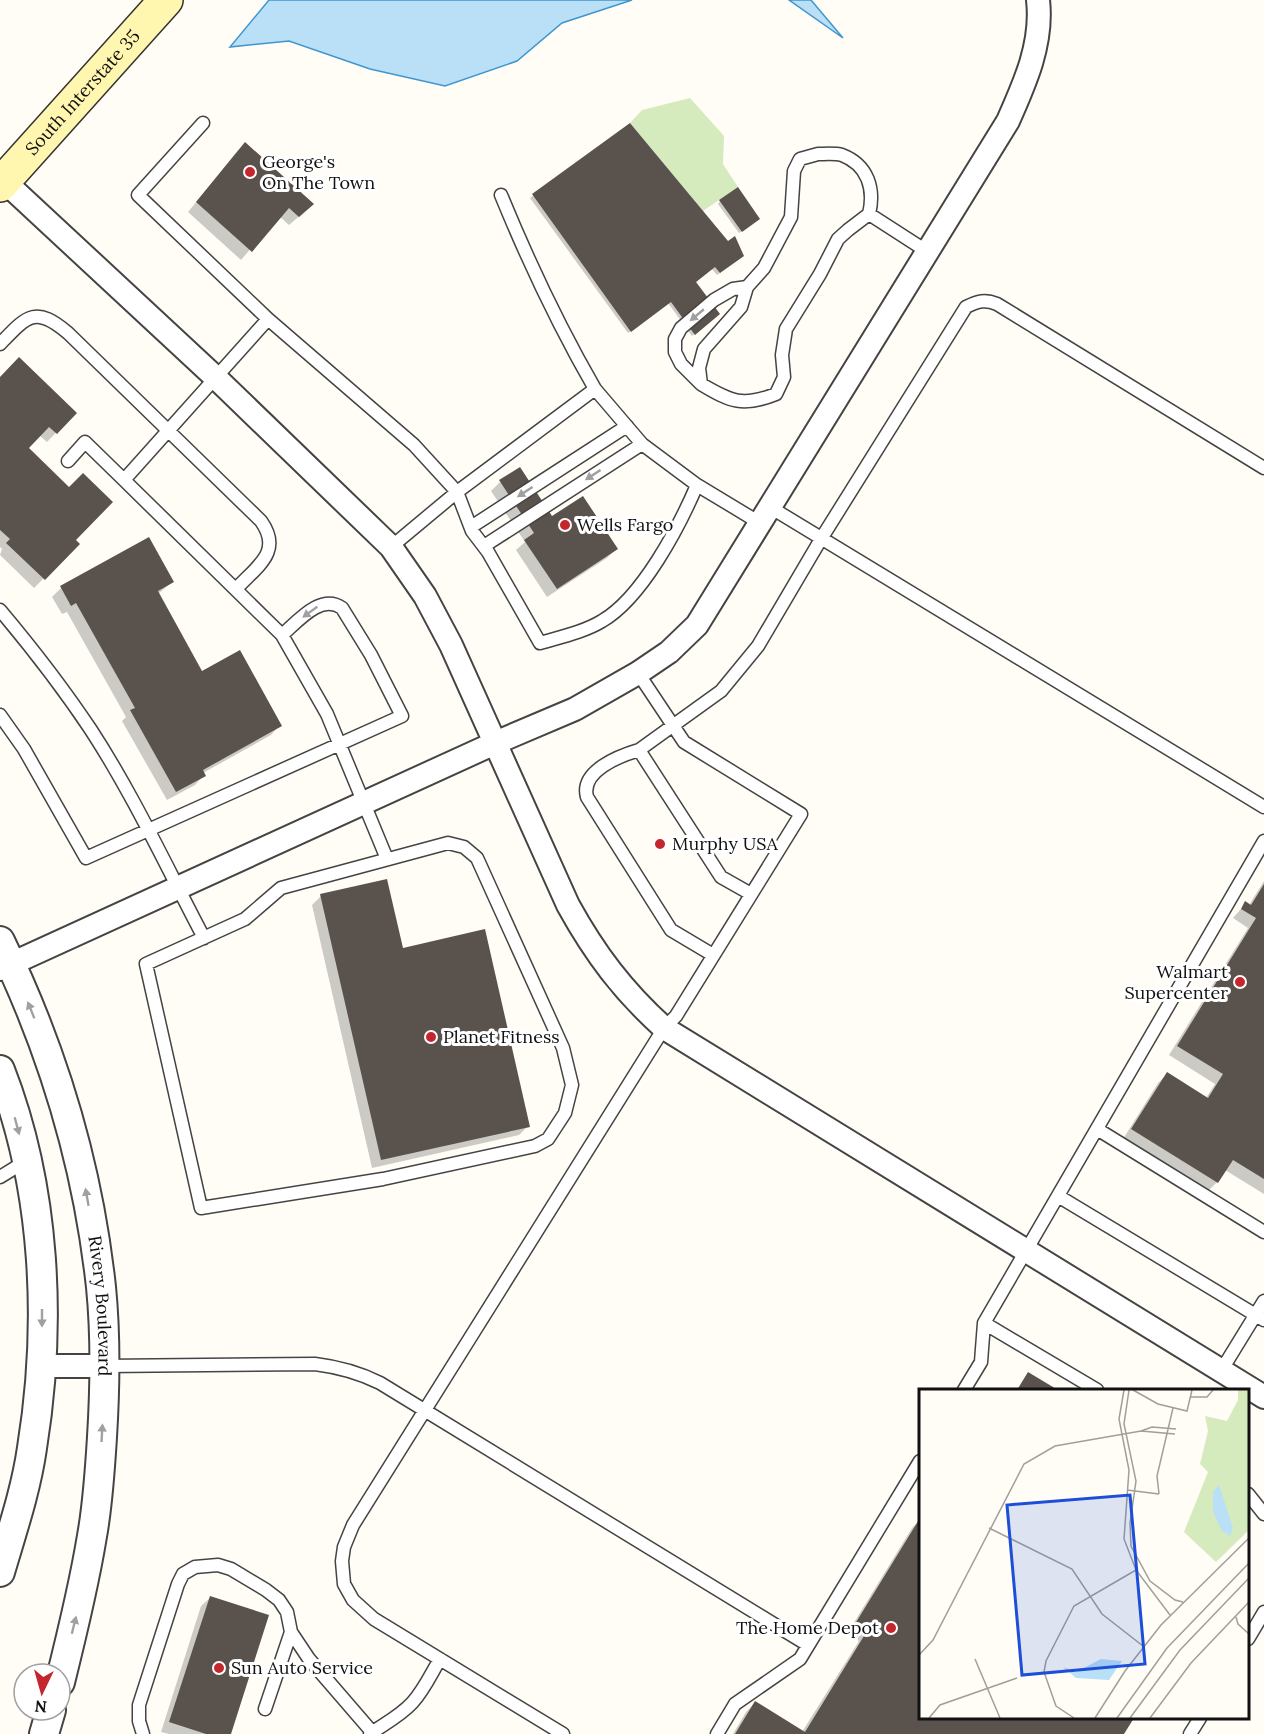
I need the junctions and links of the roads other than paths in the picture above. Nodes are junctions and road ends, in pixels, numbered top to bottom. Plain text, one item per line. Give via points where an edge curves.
1 (166, 0) edge
2 (1038, 0) edge
3 (203, 123) dead end
4 (2, 183) edge
5 (501, 195) dead end
6 (869, 214) junction
7 (928, 252) junction
8 (747, 287) junction
9 (268, 319) junction
10 (0, 344) edge
11 (215, 377) junction
12 (701, 384) junction
13 (595, 389) junction
14 (627, 426) junction
15 (169, 430) junction
16 (642, 444) junction
17 (68, 461) dead end
18 (1264, 468) edge
19 (124, 480) junction
20 (697, 485) junction
21 (457, 492) junction
22 (765, 515) junction
23 (471, 527) junction
24 (821, 539) junction
25 (484, 546) junction
26 (391, 547) junction
27 (236, 589) junction
28 (0, 610) edge
29 (282, 635) junction
30 (638, 673) junction
31 (0, 715) edge
32 (674, 726) junction
33 (495, 743) junction
34 (340, 744) junction
35 (639, 750) junction
36 (364, 803) junction
37 (1264, 807) edge
38 (148, 829) junction
39 (1264, 841) edge
40 (387, 859) junction
41 (178, 888) junction
42 (750, 894) junction
43 (204, 938) junction
44 (713, 956) junction
45 (4, 958) edge
46 (664, 1028) junction
47 (0, 1070) edge
48 (1097, 1129) junction
49 (27, 1161) junction
50 (0, 1177) edge
51 (1058, 1196) junction
52 (1264, 1232) edge
53 (1025, 1252) junction
54 (1264, 1301) edge
55 (1260, 1317) edge
56 (984, 1323) junction
57 (40, 1366) junction
58 (104, 1366) junction
59 (1221, 1371) junction
60 (965, 1389) edge
61 (1095, 1389) edge
62 (1264, 1397) edge
63 (423, 1410) junction
64 (919, 1464) edge
65 (1249, 1495) edge
66 (1264, 1514) edge
67 (0, 1572) edge
68 (1264, 1612) edge
69 (291, 1632) junction
70 (1249, 1637) edge
71 (808, 1645) junction
72 (440, 1659) junction
73 (65, 1662) edge
74 (266, 1709) dead end
75 (1199, 1719) edge
76 (371, 1733) edge
77 (143, 1734) edge
78 (563, 1734) edge
79 (717, 1734) edge
80 (1190, 1734) edge

1 - 4 main road, South Interstate 35
2 - 7 street via 1036,44 1013,110
3 - 9 lane via 138,195
4 - 11 street
5 - 13 lane via 546,300
6 - 7 lane
6 - 8 lane via 872,201 864,169 841,154 800,159 794,171 791,218 764,268
6 - 12 lane via 838,239 786,329 784,377 776,394 755,403 734,400
7 - 22 street
8 - 12 lane via 741,307 705,349 699,368
8 -> 12 lane via 733,289 714,300 681,328 675,339 678,358
9 - 11 lane
9 - 21 lane via 414,445
10 - 15 lane via 20,323 34,316 52,319
11 - 15 lane
11 - 26 street
13 - 14 lane
13 - 21 lane
14 - 16 lane
14 -> 23 lane
15 - 19 lane
15 - 27 lane via 269,532 267,555
16 - 20 lane
16 -> 25 lane
17 - 19 lane via 85,442
18 - 24 lane via 986,300 966,307
19 - 27 lane
20 - 22 lane
20 - 25 lane via 683,519 630,597 602,621 540,643
21 - 23 lane
21 - 26 lane
22 - 24 lane
22 - 30 street via 697,625 669,652
23 - 25 lane
24 - 32 lane via 758,645 721,691
24 - 37 lane
26 - 33 street via 425,596 451,645
27 - 29 lane
28 - 38 lane via 72,702
29 - 34 lane
34 -> 29 lane via 402,716 371,655 335,603 321,605
30 - 32 lane
30 - 33 street via 575,709
31 - 38 lane via 24,749 86,858
32 - 35 lane
32 - 42 lane via 684,742 801,814
33 - 36 street
33 - 46 street via 586,938 609,971
34 - 36 lane
34 - 38 lane
35 - 42 lane via 721,877
35 - 44 lane via 621,755 590,776 586,797 671,930
36 - 40 lane
36 - 41 street
38 - 41 lane
39 - 48 lane
40 - 43 lane via 280,888 245,919
40 - 43 lane via 448,843 464,847 477,858 562,1048 572,1085 565,1113 548,1139 535,1146 383,1179 201,1208 146,964
41 - 43 lane
41 - 45 street
42 - 44 lane
44 - 46 lane via 676,1016
58 -> 45 street, Rivery Boulevard via 101,1288 86,1191 65,1104 33,1015
46 - 53 street
46 - 63 lane
47 -> 49 street
48 - 51 lane
48 - 52 lane
49 - 50 lane
49 -> 57 street via 40,1258
51 - 53 lane
51 - 55 lane
53 - 56 lane
53 - 59 street
54 - 55 lane
55 - 59 lane
56 - 60 lane via 981,1362
56 - 61 lane
57 - 58 street
57 - 67 street via 32,1449
58 - 63 lane via 275,1363 341,1367 380,1383
73 -> 58 street, Rivery Boulevard via 93,1535
59 - 62 street
63 - 71 lane
63 - 72 lane via 353,1525 342,1561 344,1584 362,1610
64 - 71 lane
65 - 66 lane
68 - 70 lane
69 - 74 lane
69 - 76 lane
69 - 77 lane via 287,1612 279,1600 253,1581 218,1565 188,1570 178,1584 142,1691 138,1713
71 - 79 lane via 800,1659 735,1704
72 - 76 lane via 412,1703
72 - 78 lane
75 - 80 lane

